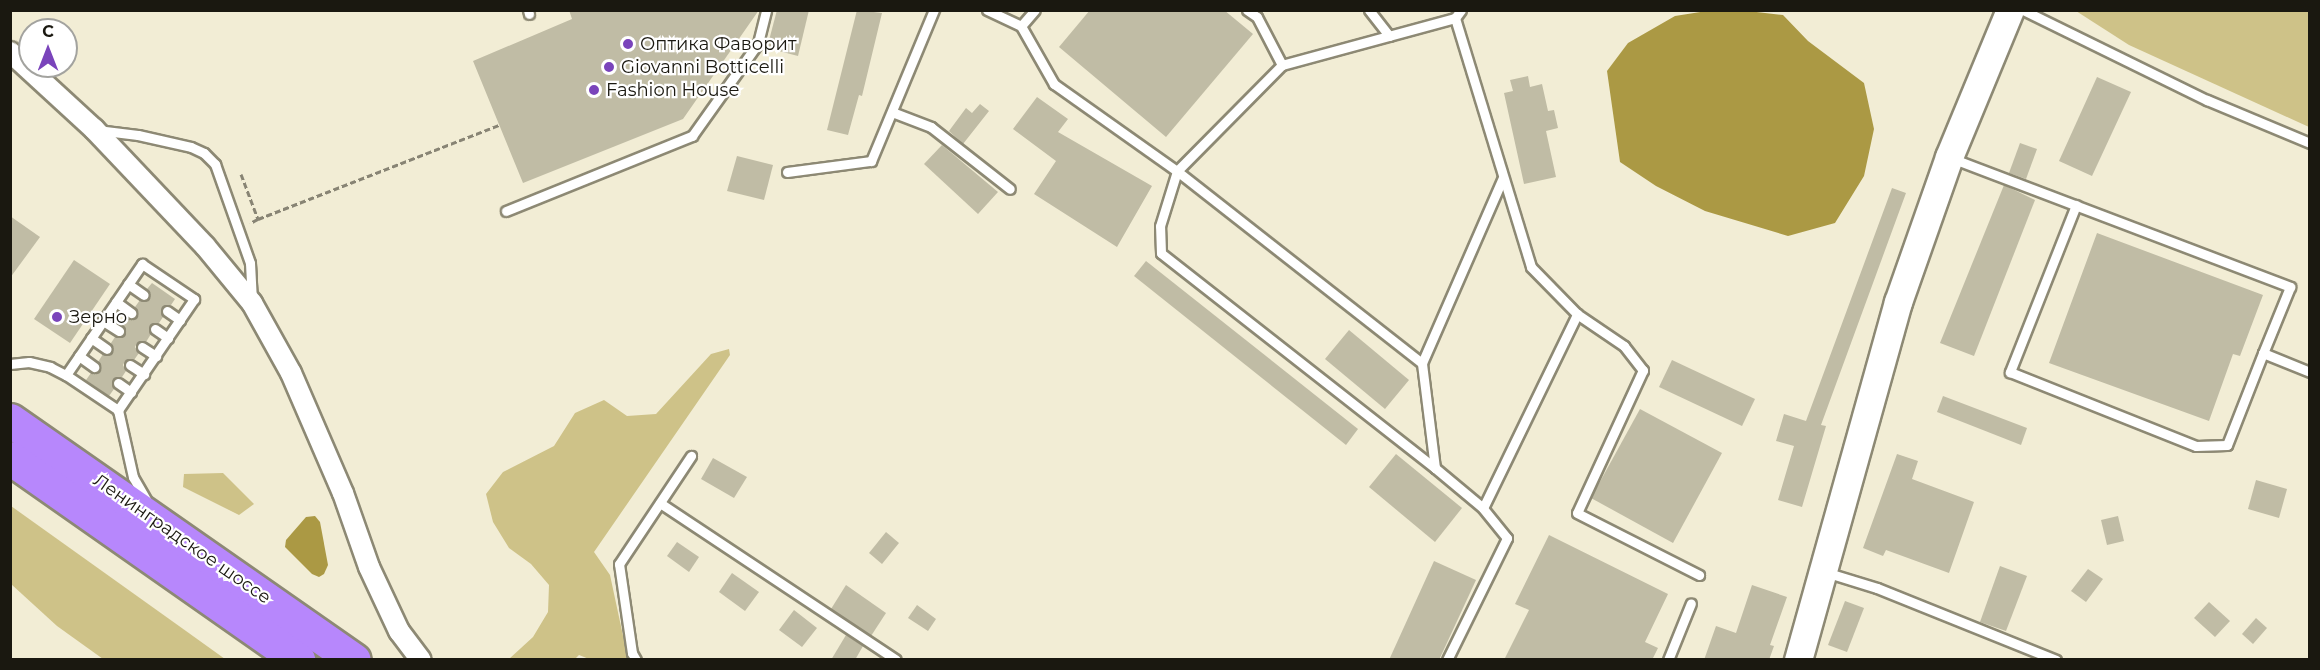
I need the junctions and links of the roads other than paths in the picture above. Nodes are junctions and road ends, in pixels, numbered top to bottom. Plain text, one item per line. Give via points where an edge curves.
1 (766, 10) edge
2 (934, 10) edge
3 (987, 10) edge
4 (1035, 10) edge
5 (1247, 10) edge
6 (1369, 10) edge
7 (2010, 10) edge
8 (2023, 10) edge
9 (1458, 14) edge
10 (1021, 26) junction
11 (1389, 36) junction
12 (10, 52) edge
13 (1282, 65) junction
14 (892, 112) junction
15 (94, 129) junction
16 (2310, 143) edge
17 (1949, 157) junction
18 (1177, 171) junction
19 (788, 172) dead end
20 (1503, 178) junction
21 (1010, 189) dead end
22 (2076, 206) junction
23 (506, 211) dead end
24 (128, 284) junction
25 (144, 295) dead end
26 (116, 303) junction
27 (252, 303) junction
28 (167, 311) dead end
29 (131, 313) dead end
30 (1577, 314) junction
31 (180, 320) junction
32 (103, 321) junction
33 (155, 329) dead end
34 (119, 331) dead end
35 (91, 338) junction
36 (168, 338) junction
37 (142, 347) dead end
38 (107, 349) dead end
39 (2264, 353) junction
40 (79, 356) junction
41 (156, 356) junction
42 (1422, 363) junction
43 (10, 364) edge
44 (130, 365) dead end
45 (94, 367) dead end
46 (2310, 372) edge
47 (144, 374) junction
48 (66, 375) junction
49 (118, 383) dead end
50 (131, 392) junction
51 (118, 410) junction
52 (10, 420) edge
53 (691, 456) dead end
54 (10, 458) edge
55 (1435, 468) junction
56 (660, 503) junction
57 (1483, 508) junction
58 (168, 529) junction
59 (1823, 571) junction
60 (1699, 575) dead end
61 (1691, 603) dead end
62 (298, 660) edge
63 (354, 660) edge
64 (421, 660) edge
65 (636, 660) edge
66 (896, 660) edge
67 (1447, 660) edge
68 (1668, 660) edge
69 (1798, 660) edge
70 (2056, 660) edge

1 - 23 lane via 758,43 692,136
2 - 14 lane
3 - 10 lane
4 - 10 lane
5 - 13 lane via 1257,17
6 - 11 lane
7 - 17 main road
8 - 16 lane via 2207,100
9 - 11 lane
9 - 20 lane
10 - 18 lane via 1054,84
11 - 13 lane
12 - 15 street
13 - 18 lane
14 - 19 lane via 872,161
14 - 21 lane via 931,126
15 - 27 street via 205,246
15 - 27 lane via 191,147 214,164 250,262
17 - 22 lane
17 - 59 main road via 1898,302
18 - 42 lane
18 - 55 lane via 1160,226 1161,254
20 - 30 lane via 1531,267
20 - 42 lane
22 - 39 lane via 2290,287
22 - 39 lane via 2010,372 2196,446 2227,445
24 - 25 lane
24 - 26 lane
24 - 31 lane via 142,264 186,293 194,299
26 - 29 lane
26 - 32 lane
27 - 64 street via 291,373 399,631
28 - 31 lane
30 - 57 lane
30 - 60 lane via 1624,346 1643,370 1577,513
31 - 36 lane
32 - 34 lane
32 - 35 lane
33 - 36 lane
35 - 38 lane
35 - 40 lane
36 - 41 lane
37 - 41 lane
39 - 46 lane
40 - 45 lane
40 - 48 lane
41 - 47 lane
42 - 55 lane
43 - 48 lane via 29,362
44 - 47 lane
47 - 50 lane
48 - 51 lane
49 - 50 lane
50 - 51 lane
51 - 58 lane via 133,477
52 - 58 highway, Ленинградское шоссе
53 - 56 lane
54 - 62 highway, Ленинградское шоссе
55 - 57 lane
56 - 65 lane via 619,564
56 - 66 lane
57 - 67 lane via 1507,538
58 - 63 highway, Ленинградское шоссе
59 - 69 main road
59 - 70 lane via 1877,588
61 - 68 lane

